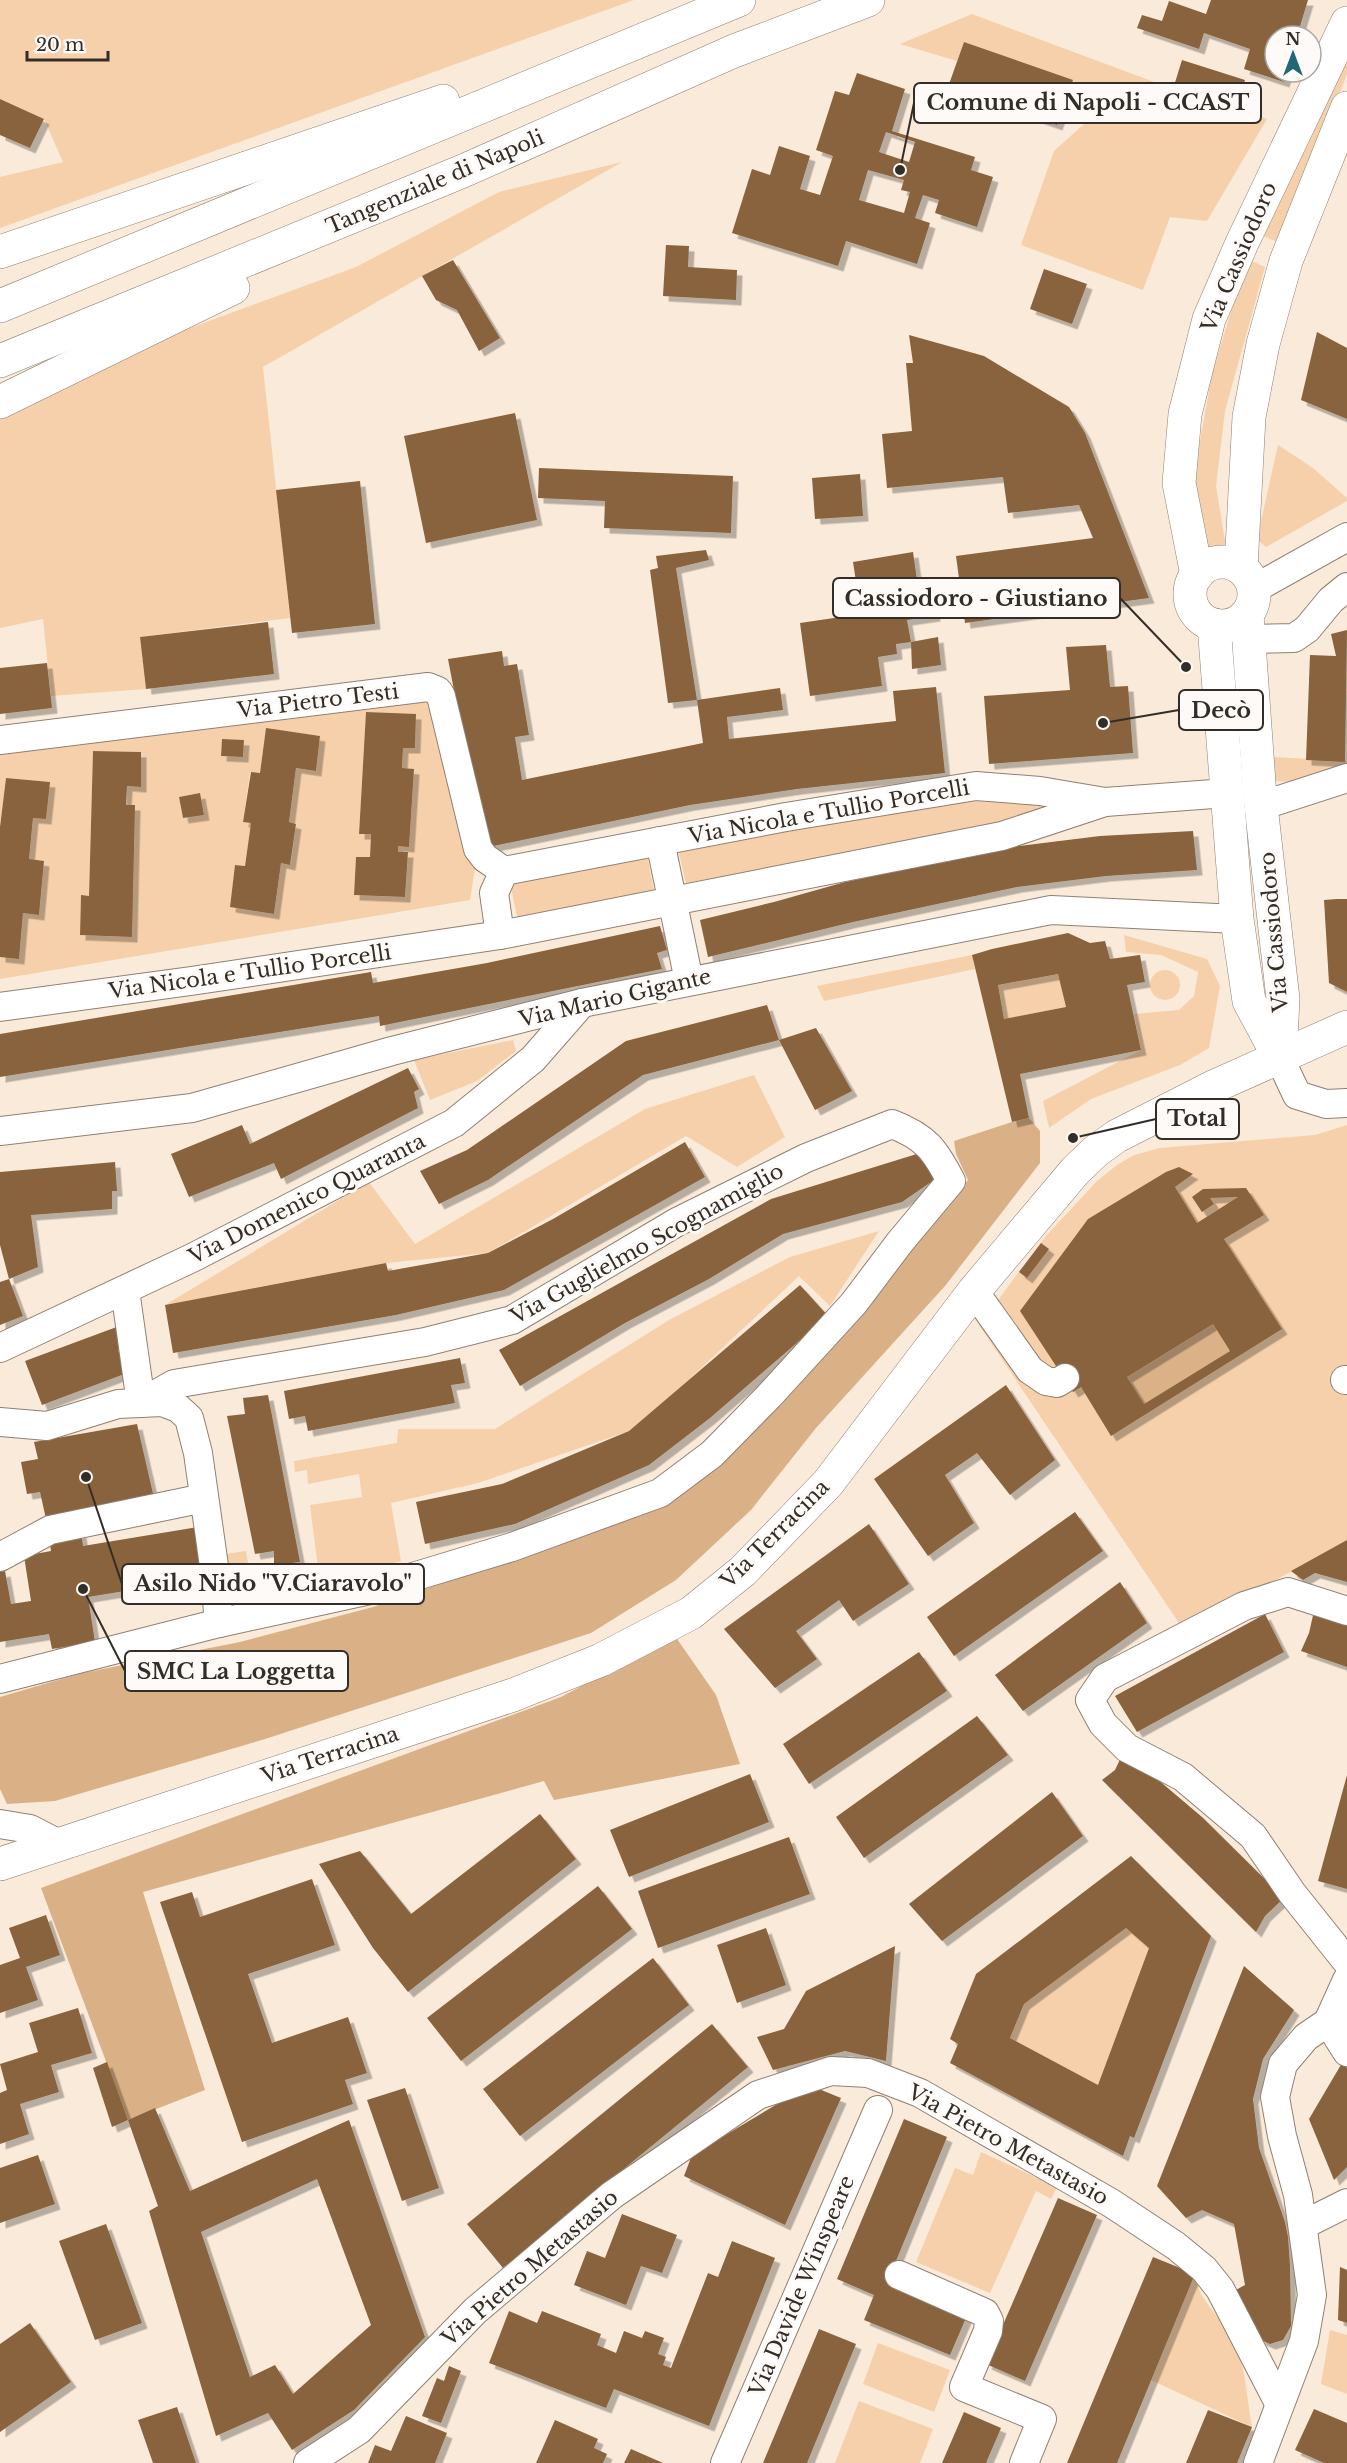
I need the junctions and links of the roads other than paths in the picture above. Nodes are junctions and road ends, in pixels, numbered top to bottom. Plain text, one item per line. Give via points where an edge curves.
1 (868, 0) edge
2 (734, 2) edge
3 (1347, 23) edge
4 (1347, 108) edge
5 (464, 171) junction
6 (1242, 243) junction
7 (0, 252) edge
8 (1286, 261) junction
9 (0, 306) edge
10 (0, 361) edge
11 (0, 402) edge
12 (1347, 537) edge
13 (1197, 574) junction
14 (1347, 587) edge
15 (1248, 603) junction
16 (1214, 625) junction
17 (0, 740) edge
18 (1347, 778) edge
19 (1227, 793) junction
20 (1105, 802) junction
21 (1261, 806) junction
22 (660, 841) junction
23 (504, 871) junction
24 (673, 902) junction
25 (1237, 919) junction
26 (500, 936) junction
27 (690, 981) junction
28 (582, 1003) junction
29 (0, 1007) edge
30 (1347, 1027) edge
31 (1280, 1059) junction
32 (1347, 1103) edge
33 (0, 1131) edge
34 (125, 1290) junction
35 (974, 1292) junction
36 (0, 1348) edge
37 (1065, 1378) dead end
38 (141, 1403) junction
39 (0, 1422) edge
40 (204, 1498) junction
41 (0, 1557) edge
42 (1347, 1611) edge
43 (219, 1623) junction
44 (0, 1679) edge
45 (0, 1824) edge
46 (59, 1845) junction
47 (0, 1864) edge
48 (1347, 1962) edge
49 (1347, 1980) edge
50 (1341, 2013) edge
51 (1347, 2052) edge
52 (878, 2110) dead end
53 (1347, 2203) edge
54 (1302, 2225) junction
55 (899, 2275) dead end
56 (1280, 2403) junction
57 (308, 2463) edge
58 (725, 2463) edge
59 (1024, 2463) edge
60 (1258, 2463) edge

1 - 5 main road, Tangenziale di Napoli via 734,51
2 - 7 main road
2 - 9 main road
3 - 6 main road, Via Cassiodoro
4 - 8 main road, Via Cassiodoro
5 - 10 main road, Tangenziale di Napoli
5 - 11 main road
6 - 8 main road
6 - 13 main road, Via Cassiodoro via 1209,319 1185,414 1179,483
8 - 15 main road, Via Cassiodoro via 1263,344 1249,417
12 - 15 street
13 - 15 main road via 1209,566 1231,564
13 - 16 main road via 1191,603 1196,613
14 - 15 street via 1294,638
15 - 16 main road via 1239,622
15 - 21 main road, Via Cassiodoro
16 - 19 main road, Via Cassiodoro
17 - 23 street, Via Pietro Testi via 428,687 441,696 478,849
18 - 21 street
19 - 20 street, Via Nicola e Tullio Porcelli
19 - 25 main road, Via Cassiodoro
20 - 22 street, Via Nicola e Tullio Porcelli via 976,786
20 - 24 street, Via Nicola e Tullio Porcelli via 1002,836
21 - 31 main road, Via Cassiodoro via 1283,999
22 - 23 street, Via Nicola e Tullio Porcelli
22 - 24 street, Via Nicola e Tullio Porcelli
23 - 26 street via 494,893
24 - 26 street, Via Nicola e Tullio Porcelli
24 - 27 street, Via Nicola e Tullio Porcelli
25 - 27 street, Via Mario Gigante via 1051,910
25 - 31 main road, Via Cassiodoro via 1249,1001
26 - 29 street, Via Nicola e Tullio Porcelli
27 - 28 street, Via Mario Gigante
28 - 33 street, Via Mario Gigante via 380,1054 192,1108
28 - 34 street, Via Domenico Quaranta via 533,1059 454,1123
30 - 31 main road, Via Terracina
31 - 32 street via 1297,1095 1326,1104
31 - 35 main road, Via Terracina via 1215,1086 1117,1136 1096,1151
34 - 36 street, Via Domenico Quaranta
34 - 38 street
35 - 37 street via 1030,1370 1046,1381 1057,1383
35 - 46 main road, Via Terracina via 828,1483 743,1571 690,1613 601,1660 513,1695
38 - 39 street via 118,1404 47,1426
38 - 40 street via 162,1402 189,1418
38 - 43 street, Via Guglielmo Scognamiglio via 174,1384 425,1342 512,1320 677,1222 806,1158 892,1124 910,1131 936,1152 951,1181 854,1303 769,1396 712,1454 660,1492 512,1547 370,1590
40 - 41 street via 50,1530
40 - 43 street
42 - 48 street via 1288,1592 1244,1606 1105,1678 1090,1700 1103,1724 1127,1748 1183,1777 1253,1836
43 - 44 street, Via Guglielmo Scognamiglio
45 - 46 street via 30,1829
46 - 47 main road, Via Terracina
49 - 50 street
50 - 51 street
50 - 54 street via 1306,2037 1282,2064 1275,2097
52 - 58 street, Via Davide Winspeare
53 - 54 street
54 - 56 street via 1312,2295 1304,2341
55 - 59 street via 985,2313 988,2331 964,2387 1042,2419
56 - 57 street, Via Pietro Metastasio via 1220,2289 1204,2269 1176,2246 1111,2203 920,2093 868,2073 831,2071 758,2095 612,2195 475,2312 358,2430
56 - 60 street

